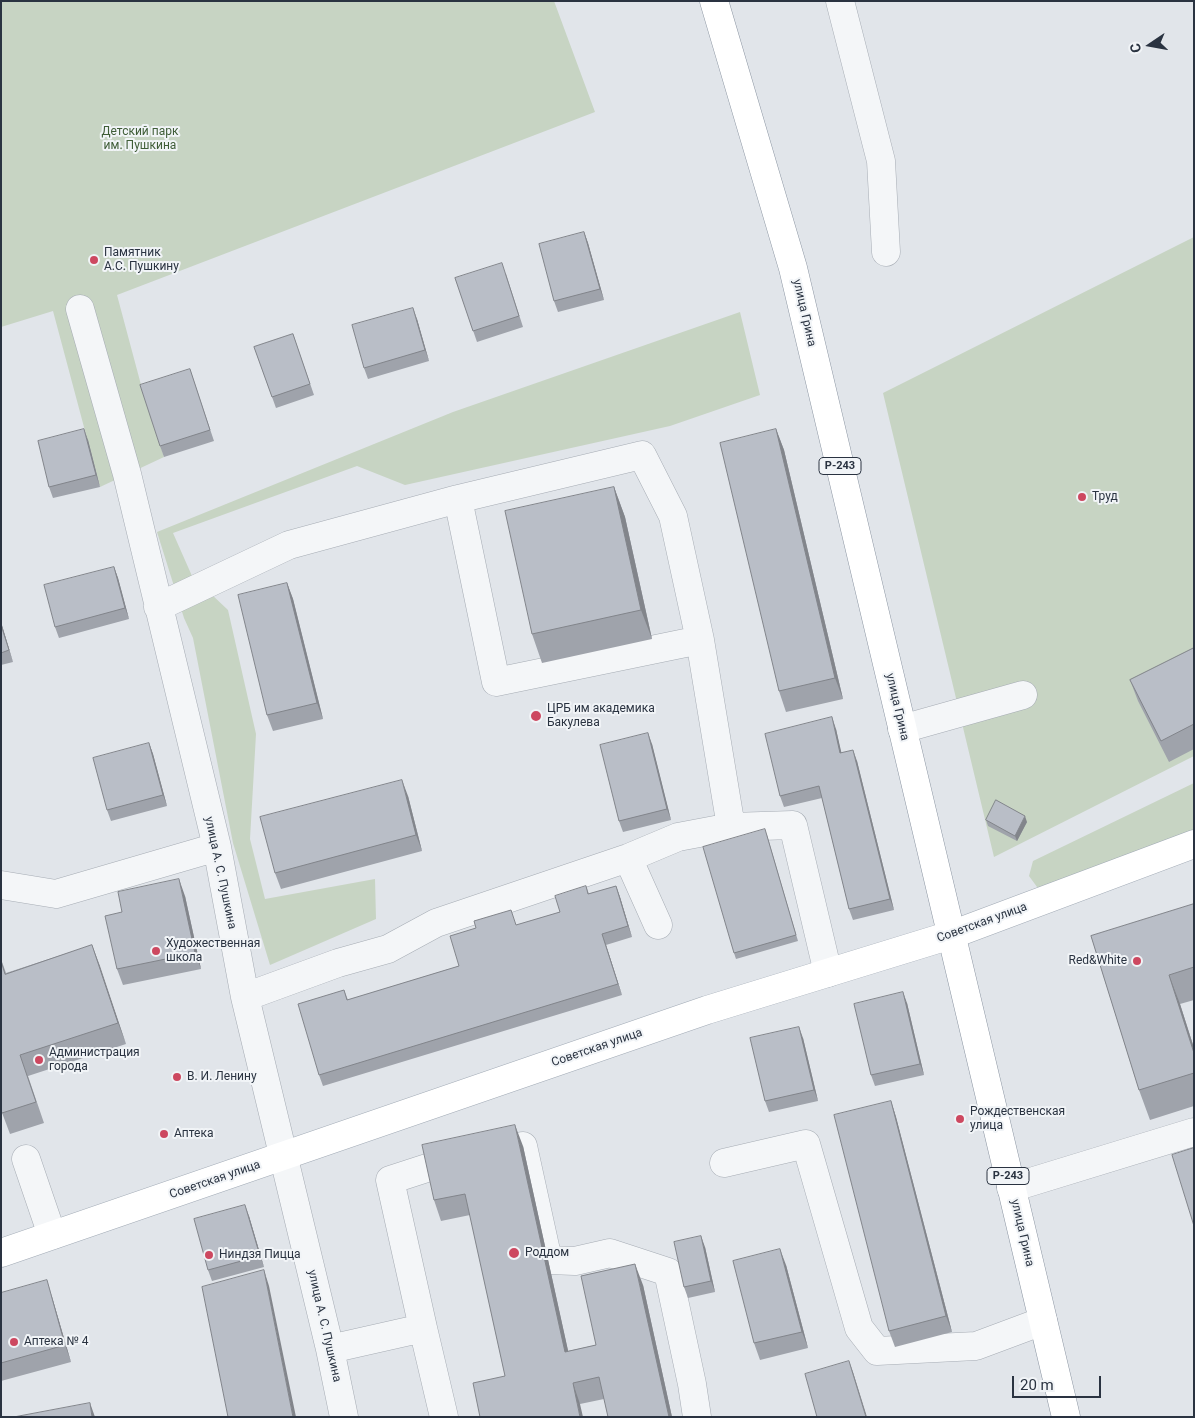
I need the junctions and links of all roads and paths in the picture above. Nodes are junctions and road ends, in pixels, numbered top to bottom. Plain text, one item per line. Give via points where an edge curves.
1 (714, 1) edge
2 (840, 1) edge
3 (886, 252) dead end
4 (80, 309) dead end
5 (458, 499) junction
6 (158, 606) junction
7 (700, 640) junction
8 (1024, 695) dead end
9 (902, 729) junction
10 (731, 827) junction
11 (1194, 844) edge
12 (216, 847) junction
13 (628, 858) junction
14 (1, 885) edge
15 (658, 925) dead end
16 (951, 935) junction
17 (828, 973) junction
18 (245, 997) junction
19 (1194, 1132) edge
20 (283, 1157) junction
21 (26, 1159) dead end
22 (724, 1163) dead end
23 (1011, 1188) junction
24 (52, 1235) junction
25 (1, 1252) edge
26 (1043, 1321) junction
27 (423, 1328) junction
28 (330, 1349) junction
29 (344, 1417) edge
30 (444, 1417) edge
31 (696, 1417) edge
32 (1066, 1417) edge

1 - 9 main road, улица Грина / Р-243 via 793,268
2 - 3 street via 881,161
4 - 6 street, улица А. С. Пушкина
5 - 6 street via 288,545
5 - 7 street via 642,455 673,516
5 - 7 street via 496,682
6 - 12 street, улица А. С. Пушкина
7 - 10 street
8 - 9 street
9 - 16 main road, улица Грина / Р-243
10 - 13 street via 678,837
10 - 17 street via 793,826
11 - 16 main road, Советская улица
12 - 14 street via 56,894
12 - 18 street, улица А. С. Пушкина
13 - 15 street
13 - 18 street via 436,923 388,949 338,963
16 - 17 main road, Советская улица
16 - 23 main road, улица Грина / Р-243
17 - 20 main road, Советская улица via 707,1010
18 - 20 street, улица А. С. Пушкина
19 - 23 street
20 - 24 main road, Советская улица
20 - 28 street, улица А. С. Пушкина
21 - 24 street
22 - 26 street via 806,1144 859,1328 877,1351 976,1346
23 - 26 main road, улица Грина / Р-243
24 - 25 main road, Советская улица
26 - 32 main road, улица Грина / Р-243
27 - 28 street
27 - 30 street
27 - 31 street via 390,1180 430,1166 523,1146 548,1260 575,1261 610,1253 668,1272
28 - 29 street, улица А. С. Пушкина

